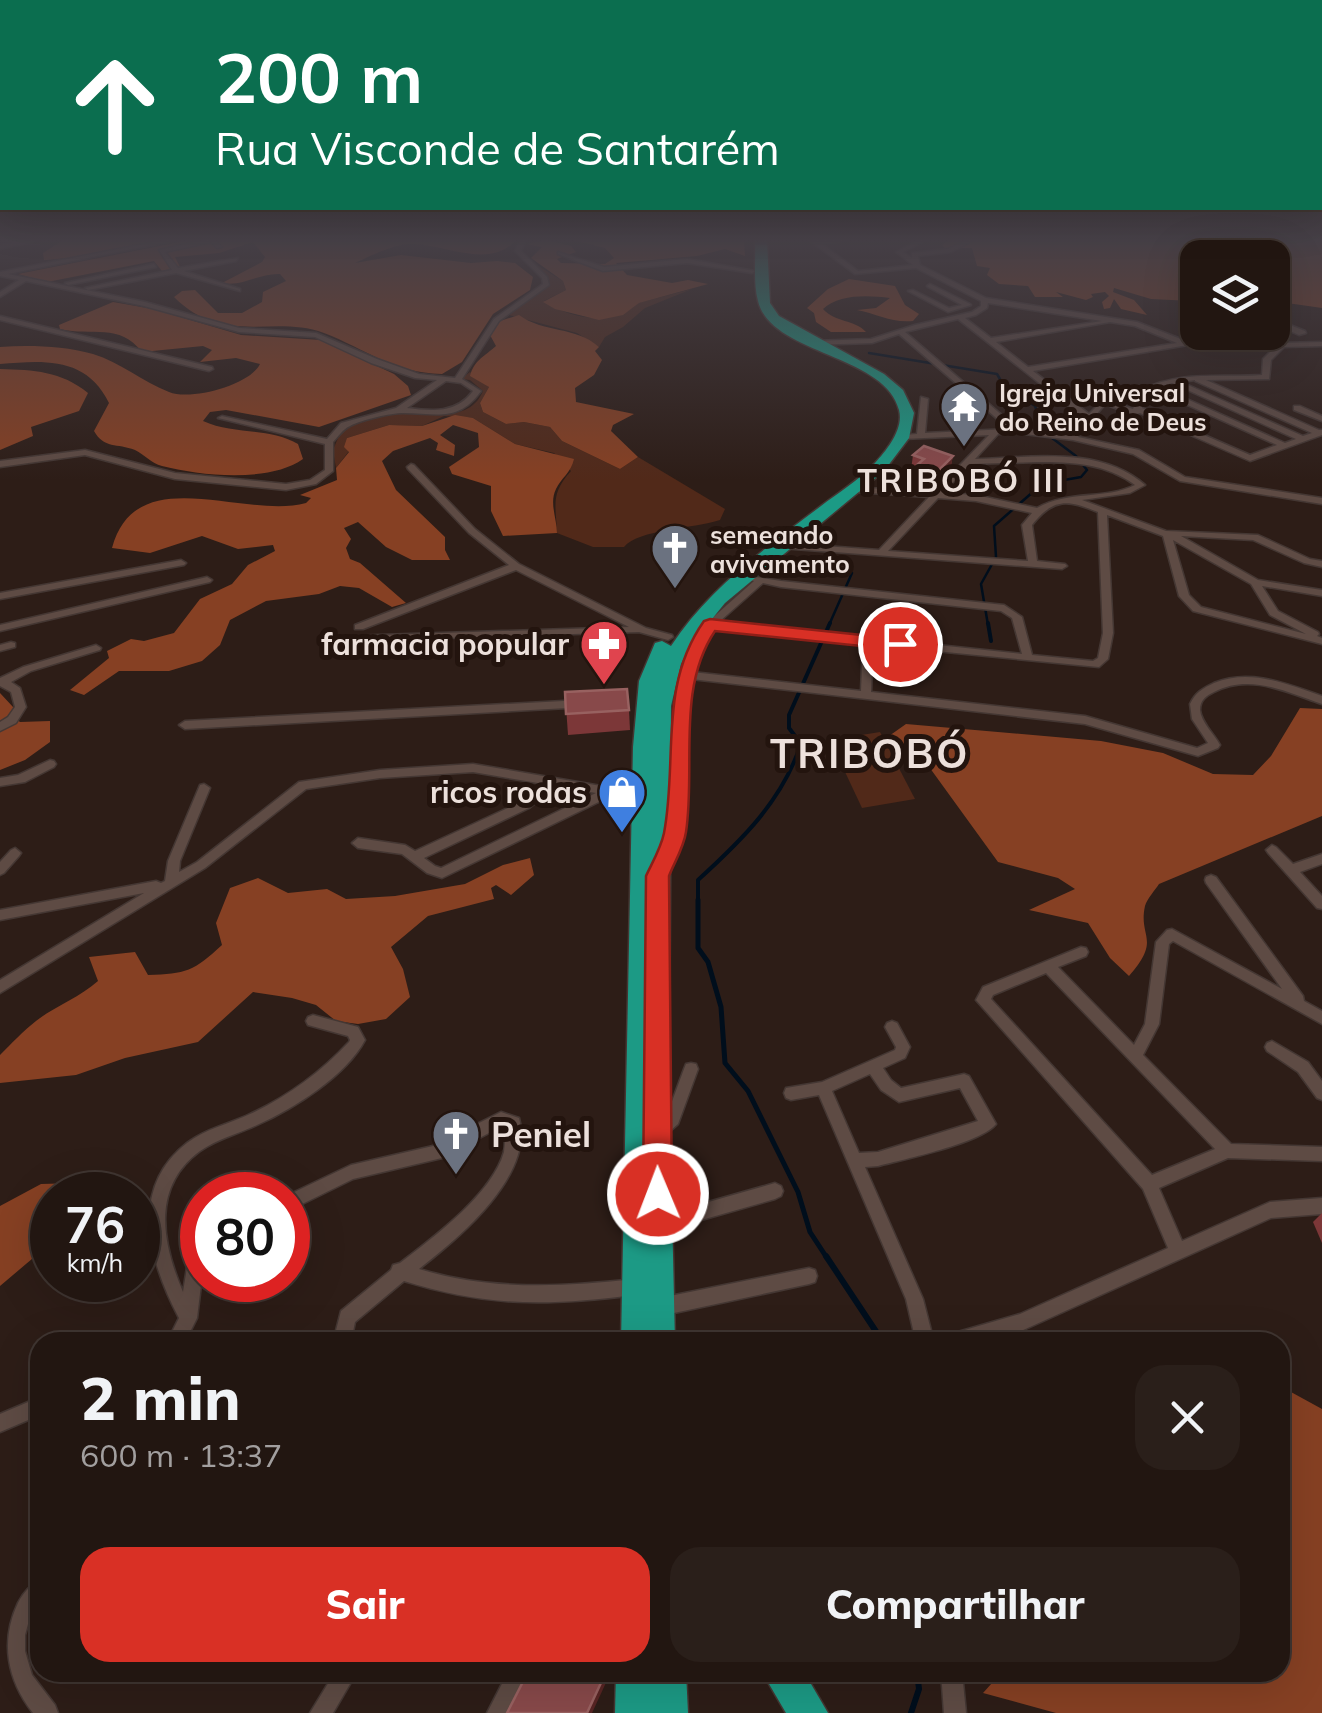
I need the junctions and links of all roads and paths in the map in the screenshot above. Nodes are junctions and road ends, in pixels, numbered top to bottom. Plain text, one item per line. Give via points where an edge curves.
1 (8, 320) edge
2 (199, 320) edge
3 (496, 320) edge
4 (767, 320) edge
5 (777, 320) edge
6 (953, 320) edge
7 (964, 320) edge
8 (1119, 320) joint
9 (1165, 320) dead end
10 (1290, 327) edge
11 (900, 332) junction
12 (1160, 332) junction
13 (1302, 332) dead end
14 (993, 340) junction
15 (1180, 341) edge
16 (813, 343) junction
17 (1180, 344) edge
18 (1322, 344) edge
19 (209, 369) dead end
20 (1028, 369) junction
21 (1192, 376) junction
22 (443, 380) junction
23 (457, 380) junction
24 (1170, 380) junction
25 (1153, 387) junction
26 (924, 399) dead end
27 (1297, 408) dead end
28 (399, 410) junction
29 (1140, 410) junction
30 (1087, 417) junction
31 (222, 418) dead end
32 (1322, 419) edge
33 (1016, 431) junction
34 (996, 432) junction
35 (1320, 432) edge
36 (914, 437) junction
37 (1072, 438) junction
38 (1303, 438) junction
39 (329, 442) junction
40 (1286, 446) junction
41 (972, 462) junction
42 (0, 464) edge
43 (411, 467) dead end
44 (854, 489) junction
45 (938, 494) junction
46 (1072, 499) junction
47 (1322, 501) edge
48 (1037, 512) junction
49 (1102, 513) junction
50 (1167, 534) junction
51 (784, 546) junction
52 (882, 552) junction
53 (181, 563) dead end
54 (1322, 564) edge
55 (1033, 565) junction
56 (516, 566) junction
57 (1062, 566) dead end
58 (754, 579) junction
59 (207, 580) dead end
60 (1255, 582) junction
61 (1322, 593) edge
62 (0, 596) edge
63 (704, 624) junction
64 (359, 627) dead end
65 (0, 628) edge
66 (642, 630) junction
67 (668, 637) junction
68 (350, 639) dead end
69 (1322, 639) edge
70 (868, 641) junction
71 (96, 648) dead end
72 (1028, 658) junction
73 (667, 674) junction
74 (687, 675) junction
75 (2, 682) edge
76 (866, 694) junction
77 (1322, 700) edge
78 (601, 703) edge
79 (185, 725) dead end
80 (0, 727) edge
81 (662, 751) junction
82 (50, 764) dead end
83 (679, 772) junction
84 (0, 782) edge
85 (553, 783) junction
86 (204, 788) dead end
87 (606, 793) junction
88 (642, 797) junction
89 (675, 835) joint
90 (358, 843) dead end
91 (1272, 850) dead end
92 (15, 853) dead end
93 (417, 856) junction
94 (1322, 859) edge
95 (1293, 869) junction
96 (0, 870) edge
97 (657, 876) junction
98 (1212, 880) dead end
99 (168, 883) junction
100 (1322, 904) edge
101 (0, 915) edge
102 (1080, 952) dead end
103 (1049, 966) junction
104 (0, 988) edge
105 (1303, 1006) junction
106 (1322, 1018) edge
107 (313, 1021) dead end
108 (892, 1027) dead end
109 (1272, 1047) dead end
110 (1136, 1055) junction
111 (873, 1066) junction
112 (691, 1069) dead end
113 (823, 1088) junction
114 (790, 1093) dead end
115 (1322, 1093) edge
116 (656, 1134) junction
117 (1226, 1151) junction
118 (1322, 1154) edge
119 (857, 1160) junction
120 (1149, 1184) junction
121 (775, 1191) dead end
122 (310, 1192) edge
123 (1322, 1206) edge
124 (659, 1224) junction
125 (1177, 1250) junction
126 (399, 1271) junction
127 (809, 1276) dead end
128 (648, 1297) junction
129 (190, 1302) edge
130 (188, 1318) junction
131 (181, 1332) edge
132 (344, 1332) edge
133 (640, 1332) edge
134 (656, 1332) edge
135 (922, 1332) edge
136 (986, 1332) edge
137 (30, 1410) edge
138 (0, 1424) edge
139 (30, 1598) edge
140 (341, 1682) edge
141 (514, 1682) edge
142 (635, 1682) edge
143 (667, 1682) edge
144 (788, 1682) edge
145 (952, 1682) edge
146 (47, 1713) edge
147 (321, 1713) edge
148 (498, 1713) edge
149 (634, 1713) edge
150 (669, 1713) edge
151 (810, 1713) edge
152 (955, 1713) edge

1 - 19 street
2 - 22 street via 316,335 374,362
3 - 23 street
4 - 67 highway via 870,379 889,398 896,422 884,445 698,603
5 - 16 highway
6 - 11 street
7 - 14 street
8 - 12 street
8 - 14 street
9 - 12 street
10 - 13 street
11 - 16 street via 872,341
11 - 33 street
12 - 15 street
14 - 20 street
16 - 36 highway via 898,392
17 - 20 street
18 - 21 street via 1282,346 1267,359 1266,376
20 - 30 street
21 - 24 street
21 - 35 street
22 - 23 street
22 - 28 street
23 - 28 street via 475,387 465,407 446,413
24 - 25 street
24 - 38 street
25 - 29 street via 1140,398
25 - 40 street
26 - 36 street
27 - 32 street
28 - 39 street via 344,425
29 - 30 street via 1104,401
29 - 40 street via 1243,457 1260,458
30 - 37 street
31 - 39 street
33 - 34 street
33 - 37 street
34 - 36 street
34 - 41 street
35 - 38 street
36 - 44 highway
37 - 47 street via 1136,452 1183,478
38 - 40 street
39 - 42 street via 324,477 286,487 176,476 97,453
41 - 45 street
41 - 46 street via 1081,461 1141,485
43 - 56 street via 472,532
44 - 45 street
44 - 51 highway
45 - 48 street
45 - 52 street
46 - 48 street
46 - 49 street
48 - 55 street via 1027,525
49 - 50 street
49 - 72 street via 1108,633 1103,659 1091,666
50 - 54 street via 1255,537
50 - 60 street
50 - 69 street via 1184,596 1197,609
51 - 52 street
51 - 58 highway
52 - 55 street
53 - 62 street
55 - 57 street
56 - 64 street
56 - 66 street
58 - 63 highway
58 - 72 street via 985,604 1017,617
59 - 65 street
60 - 61 street
60 - 69 street via 1274,613
63 - 70 street
63 - 73 highway
63 - 74 street
66 - 67 street
66 - 68 street
67 - 88 highway via 642,702
70 - 72 street
70 - 76 street
71 - 75 street
73 - 74 street
73 - 81 highway
74 - 76 street
74 - 83 street
75 - 80 street via 16,690 21,707
76 - 77 street via 1085,720 1198,752 1214,744 1195,704 1216,685 1255,679
78 - 79 street
81 - 83 highway
81 - 97 highway
82 - 84 street
83 - 89 street
85 - 87 street
85 - 93 street via 525,805
85 - 99 street via 473,768 303,786
86 - 99 street
87 - 88 street
87 - 93 street via 442,873
88 - 128 highway
89 - 97 highway
90 - 93 street
91 - 95 street
92 - 96 street
94 - 95 street
95 - 100 street
97 - 116 highway
98 - 105 street
99 - 101 street
99 - 104 street
102 - 103 street
103 - 110 street
103 - 120 street via 988,991 986,1007
105 - 106 street
105 - 110 street via 1168,935 1152,1024
107 - 130 street via 353,1031 358,1040 293,1096 187,1152 161,1193 155,1219 159,1249 169,1286
108 - 111 street via 903,1050
109 - 115 street via 1303,1067
110 - 117 street
111 - 113 street
111 - 119 street via 899,1094 964,1081 988,1124
112 - 116 street via 673,1119
113 - 114 street
113 - 119 street
116 - 124 highway
117 - 118 street
117 - 120 street
119 - 135 street
120 - 125 street
121 - 124 street
122 - 126 street via 351,1172 436,1153 510,1119 513,1145 497,1187
123 - 125 street via 1270,1210
124 - 128 highway
125 - 136 street
126 - 128 street via 500,1296
126 - 132 street via 347,1317
127 - 128 street
128 - 133 highway
128 - 134 highway
129 - 130 street
130 - 131 street
137 - 138 street
139 - 146 street via 6,1641 15,1671
140 - 147 street
141 - 148 street
142 - 149 highway
143 - 150 highway
144 - 151 highway
145 - 152 street

